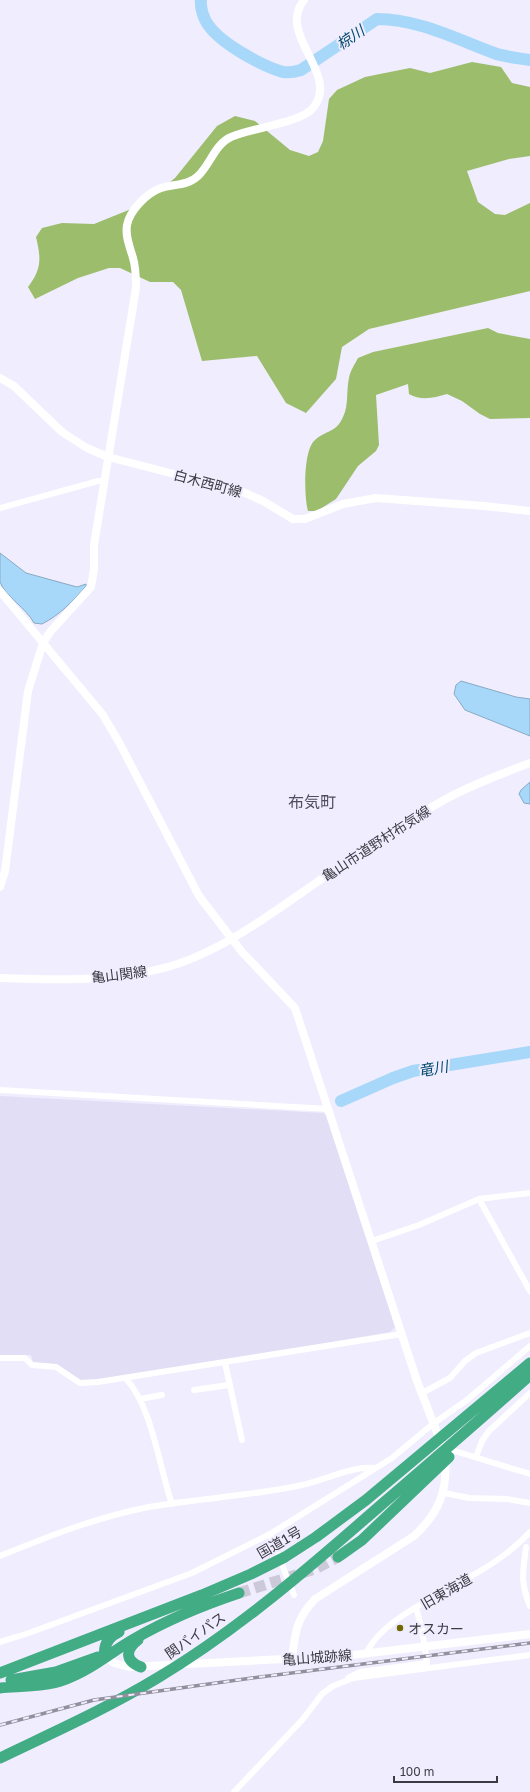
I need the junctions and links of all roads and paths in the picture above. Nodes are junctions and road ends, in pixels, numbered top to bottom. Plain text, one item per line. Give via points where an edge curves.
1 (304, 0) edge
2 (0, 378) edge
3 (108, 457) junction
4 (104, 481) junction
5 (0, 508) edge
6 (530, 511) edge
7 (0, 591) edge
8 (44, 644) junction
9 (530, 763) edge
10 (0, 887) edge
11 (231, 938) junction
12 (0, 978) edge
13 (0, 1090) edge
14 (329, 1109) junction
15 (530, 1193) edge
16 (479, 1199) junction
17 (372, 1241) junction
18 (530, 1291) edge
19 (530, 1333) edge
20 (402, 1334) junction
21 (530, 1346) edge
22 (0, 1358) edge
23 (225, 1363) junction
24 (530, 1367) edge
25 (126, 1379) junction
26 (530, 1379) edge
27 (230, 1386) junction
28 (194, 1390) dead end
29 (422, 1392) junction
30 (530, 1393) edge
31 (162, 1395) dead end
32 (140, 1399) junction
33 (435, 1426) junction
34 (242, 1440) dead end
35 (442, 1447) junction
36 (476, 1457) junction
37 (375, 1468) junction
38 (530, 1474) edge
39 (444, 1493) junction
40 (530, 1503) edge
41 (172, 1504) junction
42 (530, 1532) edge
43 (270, 1536) junction
44 (528, 1547) edge
45 (512, 1550) junction
46 (0, 1556) edge
47 (338, 1557) tunnel mouth
48 (240, 1593) tunnel mouth
49 (202, 1595) junction
50 (294, 1595) dead end
51 (530, 1606) edge
52 (416, 1608) junction
53 (180, 1616) junction
54 (530, 1634) edge
55 (0, 1642) edge
56 (366, 1654) junction
57 (530, 1655) edge
58 (105, 1657) junction
59 (292, 1659) junction
60 (140, 1667) junction
61 (0, 1673) edge
62 (343, 1681) junction
63 (0, 1682) edge
64 (0, 1688) edge
65 (0, 1758) edge
66 (234, 1792) edge

1 - 3 street via 298,11 298,26 320,80 320,93 310,111 229,138 198,176 156,190 131,214 127,236 134,263 136,288
2 - 3 street, 白木西町線 via 14,386 77,443
3 - 4 street
3 - 6 street, 白木西町線 via 216,482 249,494 285,516 298,520 343,504 376,498
4 - 5 street
4 - 8 street via 94,546 91,587 50,632
7 - 8 street
8 - 10 street via 28,691 5,872
8 - 11 street via 103,716 199,896
9 - 11 street, 亀山市道野村布気線 via 445,799 399,826
11 - 12 street, 亀山関線 via 196,957 172,966 135,974 97,978
11 - 14 street via 295,1008
13 - 14 street
14 - 17 street
15 - 16 street
16 - 17 street via 419,1225
16 - 18 street
17 - 20 street
19 - 29 street via 476,1353 450,1378
20 - 23 street
20 - 29 street
21 - 33 street
22 - 25 street via 26,1358 32,1364 56,1367 80,1383
23 - 25 street
23 - 27 street
24 - 49 highway, 国道1号 via 316,1537 268,1566
24 - 65 highway, 関バイパス via 457,1441 285,1587 211,1643 159,1678
25 - 32 street via 135,1388
26 - 47 highway via 374,1529
27 - 28 street
27 - 34 street
29 - 33 street
30 - 36 street via 489,1431
31 - 32 street
32 - 41 street
33 - 35 street
33 - 37 street
35 - 36 street
35 - 39 street via 446,1468
36 - 38 street
37 - 41 street via 347,1471 302,1485
37 - 43 street
39 - 40 street via 469,1498 507,1499
39 - 59 street via 424,1528 324,1592 305,1609 298,1622
41 - 46 street via 111,1516 50,1535
42 - 45 street, 旧東海道
43 - 50 street
43 - 55 street via 192,1573
44 - 45 street
44 - 51 street via 523,1582
45 - 52 street, 旧東海道
48 - 53 highway
49 - 58 highway via 110,1637 104,1648
49 - 61 highway, 国道1号
52 - 56 street, 旧東海道 via 389,1625 369,1645
52 - 62 street via 422,1629 426,1663 360,1672
53 - 58 highway via 146,1632
53 - 60 highway via 130,1647 130,1660
54 - 56 street, 亀山城跡線
56 - 59 street, 亀山城跡線
57 - 62 street
58 - 60 street, 亀山城跡線 via 121,1666
58 - 63 highway via 96,1657 56,1672
58 - 64 highway via 65,1679
59 - 60 street, 亀山城跡線
62 - 66 street via 322,1694 303,1719

